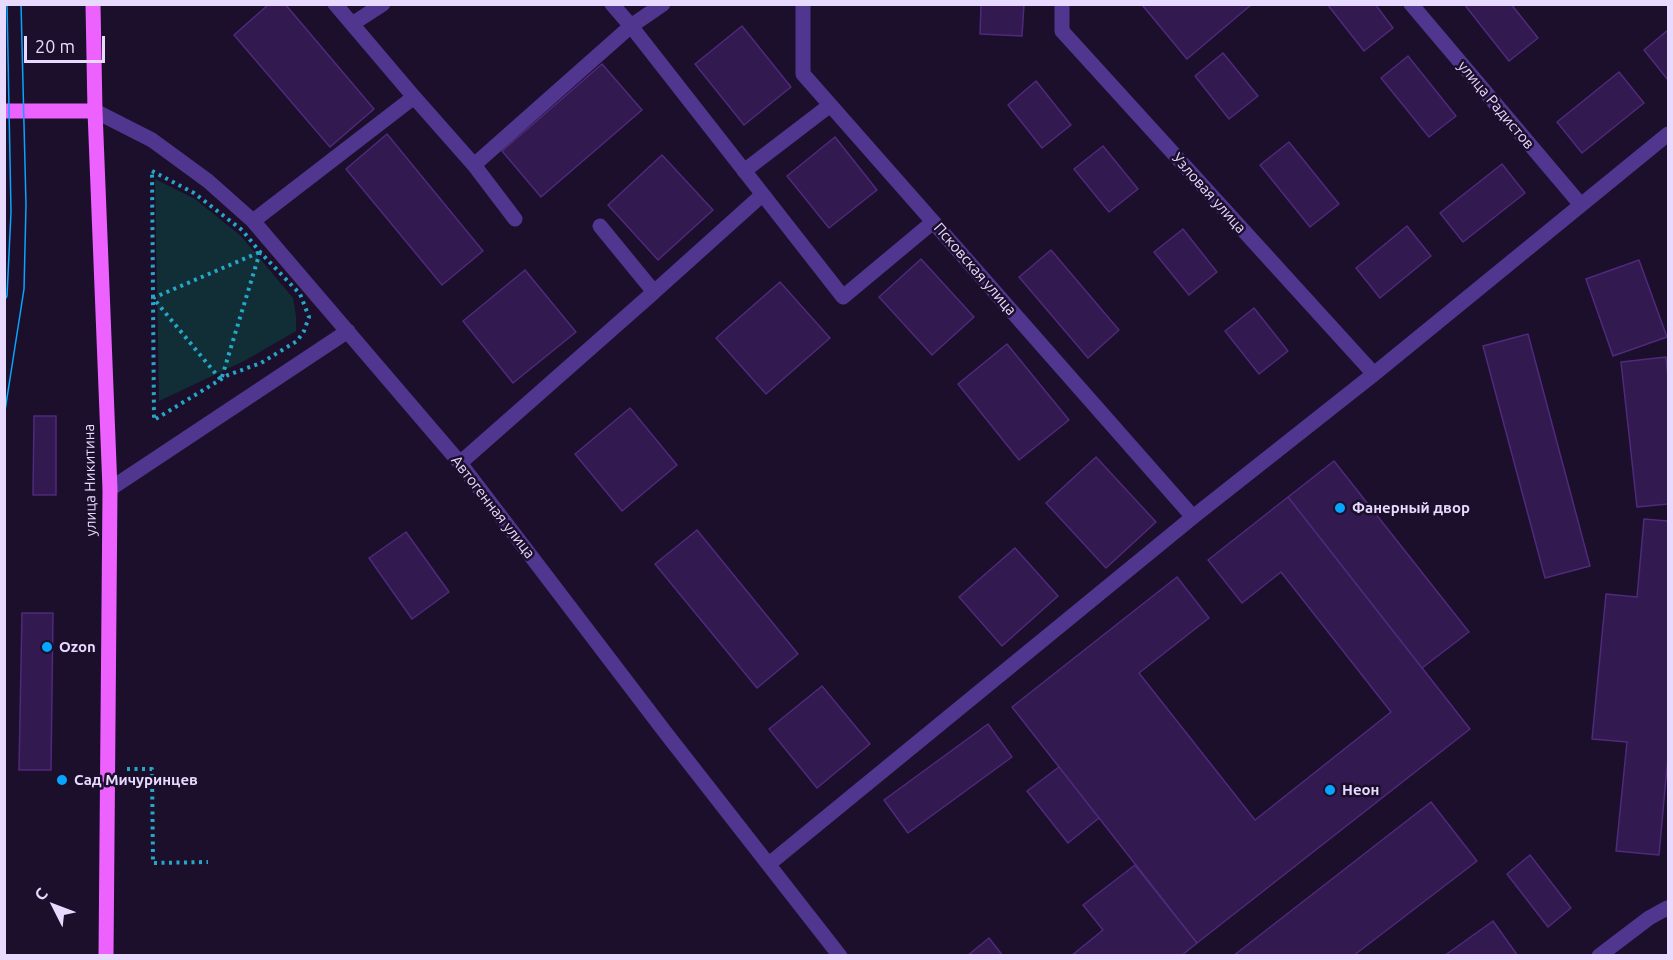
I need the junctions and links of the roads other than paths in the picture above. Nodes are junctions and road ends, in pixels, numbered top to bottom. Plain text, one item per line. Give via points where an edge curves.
1 (93, 4) edge
2 (335, 4) edge
3 (383, 4) edge
4 (612, 4) edge
5 (663, 4) edge
6 (803, 4) edge
7 (1062, 4) edge
8 (1411, 4) edge
9 (352, 24) junction
10 (631, 26) junction
11 (414, 97) junction
12 (829, 106) junction
13 (4, 111) edge
14 (94, 111) junction
15 (1668, 134) edge
16 (474, 165) junction
17 (744, 171) junction
18 (762, 195) junction
19 (1581, 205) junction
20 (515, 219) dead end
21 (254, 221) junction
22 (933, 222) junction
23 (600, 226) dead end
24 (654, 292) junction
25 (348, 331) junction
26 (1374, 374) junction
27 (460, 463) junction
28 (110, 489) junction
29 (1193, 517) junction
30 (769, 864) junction
31 (1668, 908) edge
32 (106, 956) edge
33 (840, 956) edge
34 (1599, 956) edge

1 - 14 main road, улица Никитина
2 - 9 street
3 - 9 street
4 - 10 street
5 - 10 street
6 - 12 street, Псковская улица via 803,74
7 - 26 street, Узловая улица via 1062,31
8 - 19 street, улица Радистов
9 - 11 street
10 - 16 street
10 - 17 street
11 - 16 street
11 - 21 street
12 - 17 street
12 - 22 street, Псковская улица
13 - 14 main road
14 - 21 street, Автогенная улица via 152,140
14 - 28 main road, улица Никитина
15 - 19 street
16 - 20 street
17 - 18 street
18 - 22 street via 843,297
18 - 24 street
19 - 26 street
21 - 25 street, Автогенная улица
22 - 29 street, Псковская улица
23 - 24 street
24 - 27 street
25 - 27 street, Автогенная улица
25 - 28 street
26 - 29 street
27 - 30 street, Автогенная улица
28 - 32 main road, улица Никитина
29 - 30 street
30 - 33 street, Автогенная улица
31 - 34 street

